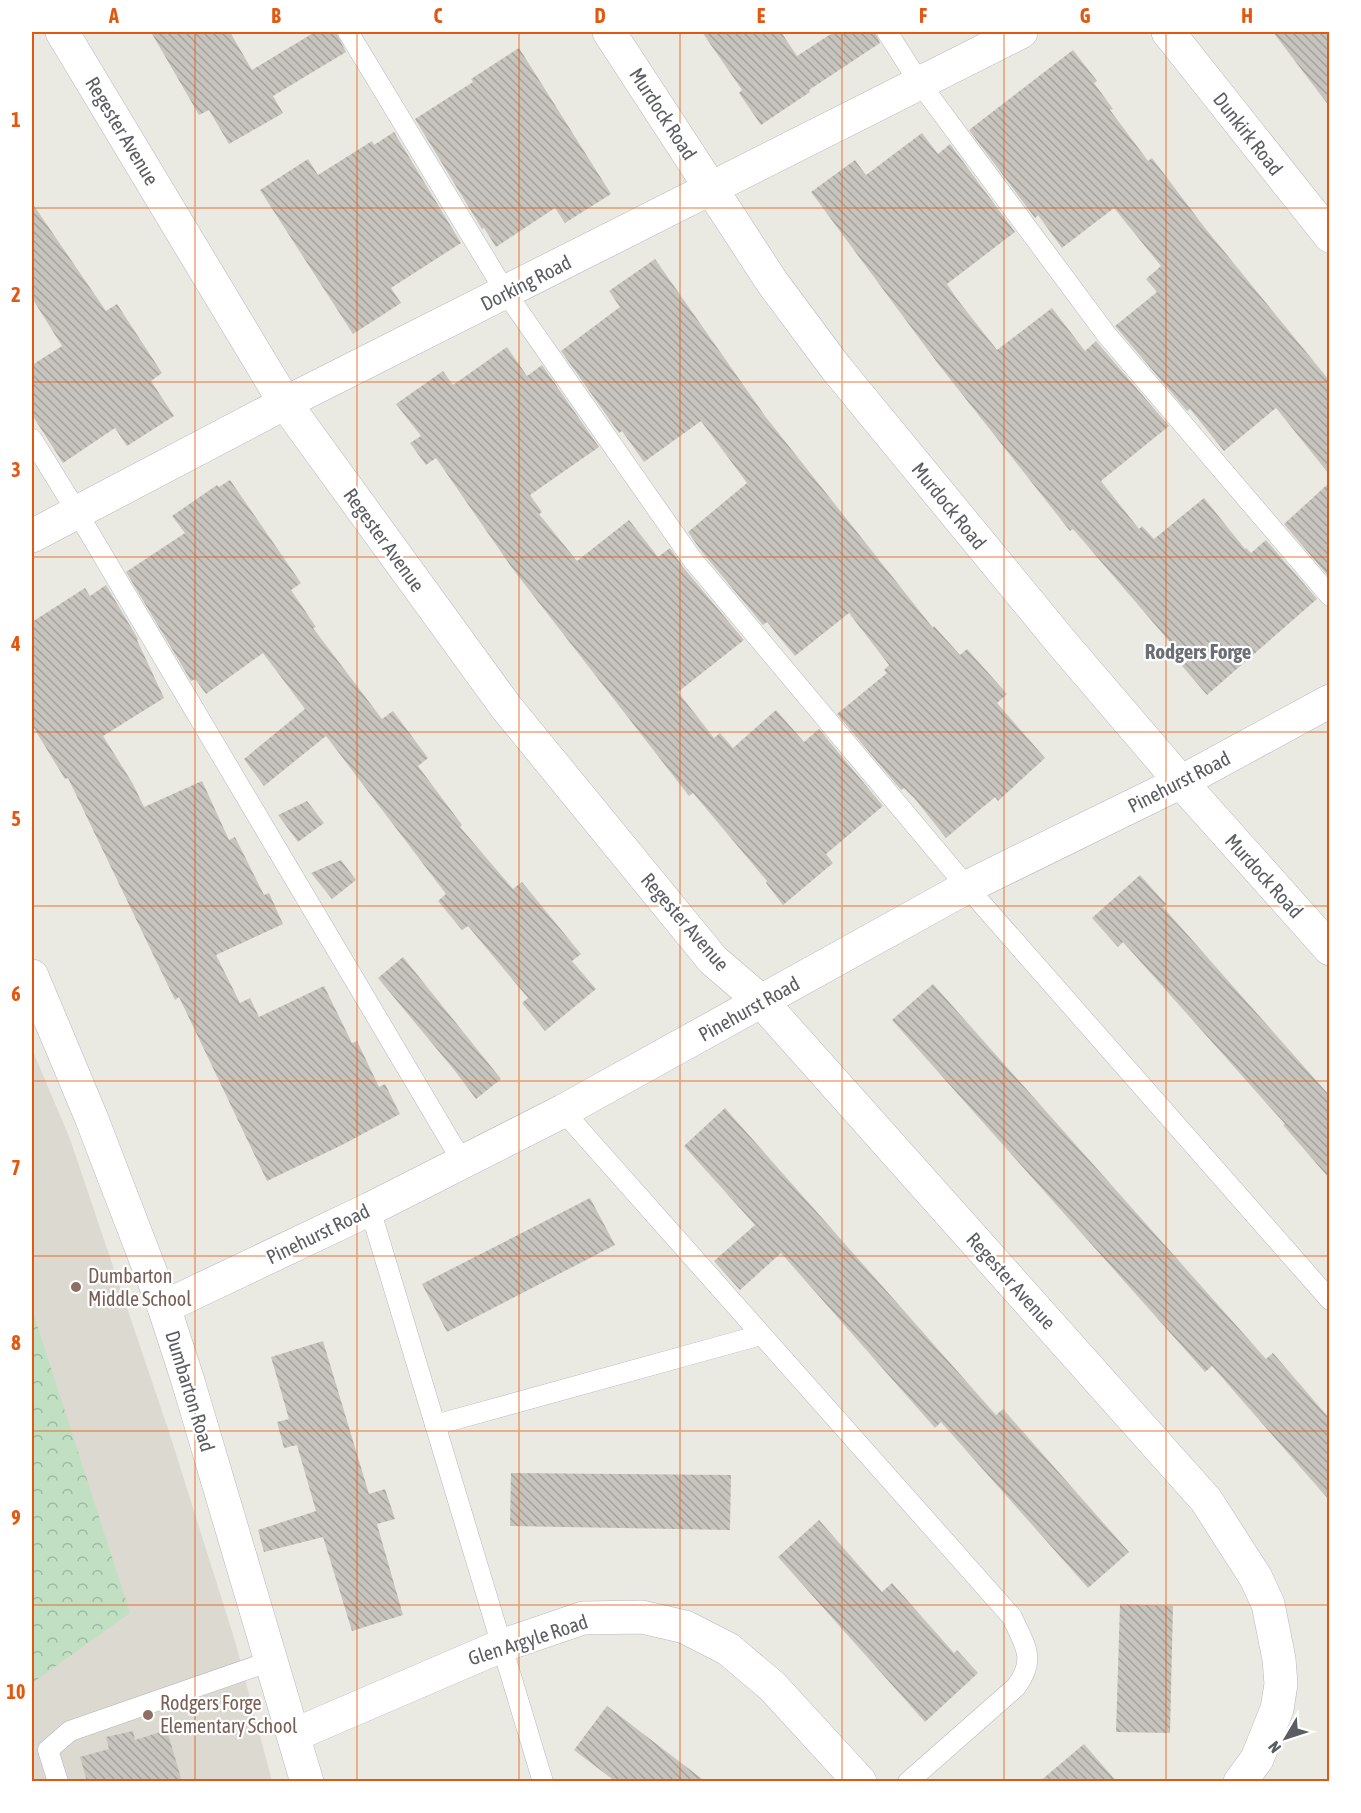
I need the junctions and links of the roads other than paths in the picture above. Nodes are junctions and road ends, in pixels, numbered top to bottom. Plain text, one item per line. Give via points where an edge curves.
1 (62, 32) edge
2 (348, 32) edge
3 (609, 32) edge
4 (887, 32) edge
5 (1021, 32) edge
6 (1168, 32) edge
7 (919, 82) junction
8 (711, 189) junction
9 (1329, 236) edge
10 (506, 293) junction
11 (285, 403) junction
12 (32, 439) edge
13 (77, 512) junction
14 (32, 536) edge
15 (1329, 596) edge
16 (1329, 701) edge
17 (1181, 782) junction
18 (967, 887) junction
19 (1329, 949) edge
20 (32, 976) edge
21 (762, 1002) junction
22 (562, 1111) junction
23 (462, 1161) junction
24 (370, 1209) junction
25 (1329, 1300) edge
26 (164, 1307) junction
27 (760, 1335) junction
28 (435, 1425) junction
29 (501, 1646) junction
30 (271, 1661) junction
31 (294, 1735) junction
32 (58, 1782) edge
33 (307, 1782) edge
34 (543, 1782) edge
35 (860, 1782) edge
36 (908, 1782) edge
37 (1240, 1782) edge

1 - 11 street, Regester Avenue
2 - 10 lane
3 - 8 street, Murdock Road
4 - 7 lane
5 - 7 street, Dorking Road
6 - 9 street, Dunkirk Road
7 - 8 street, Dorking Road
7 - 15 lane via 1106,334
8 - 10 street, Dorking Road
8 - 17 street, Murdock Road via 772,282 836,368
10 - 11 street, Dorking Road
10 - 18 lane via 692,559
11 - 13 street, Dorking Road
11 - 21 street, Regester Avenue via 506,707 713,960
12 - 13 lane
13 - 14 street, Dorking Road
13 - 23 lane
16 - 17 street, Pinehurst Road
17 - 18 street, Pinehurst Road
17 - 19 street, Murdock Road
18 - 21 street, Pinehurst Road
18 - 25 lane
20 - 26 street, Dumbarton Road via 92,1117
21 - 22 street, Pinehurst Road
21 - 37 street, Regester Avenue via 1206,1500 1240,1550 1268,1604 1281,1684 1277,1709 1257,1759
22 - 23 street, Pinehurst Road
22 - 27 lane
23 - 24 street, Pinehurst Road
24 - 26 street, Pinehurst Road
24 - 28 lane
26 - 30 street, Dumbarton Road
27 - 28 lane
27 - 36 lane via 1012,1617 1028,1651 1026,1673 1016,1687
28 - 29 lane
29 - 31 street, Glen Argyle Road
29 - 34 lane
29 - 35 street, Glen Argyle Road via 583,1618 642,1617 685,1627 728,1649 772,1686
30 - 31 street, Dumbarton Road
30 - 32 lane via 70,1731 48,1750
31 - 33 street, Dumbarton Road

